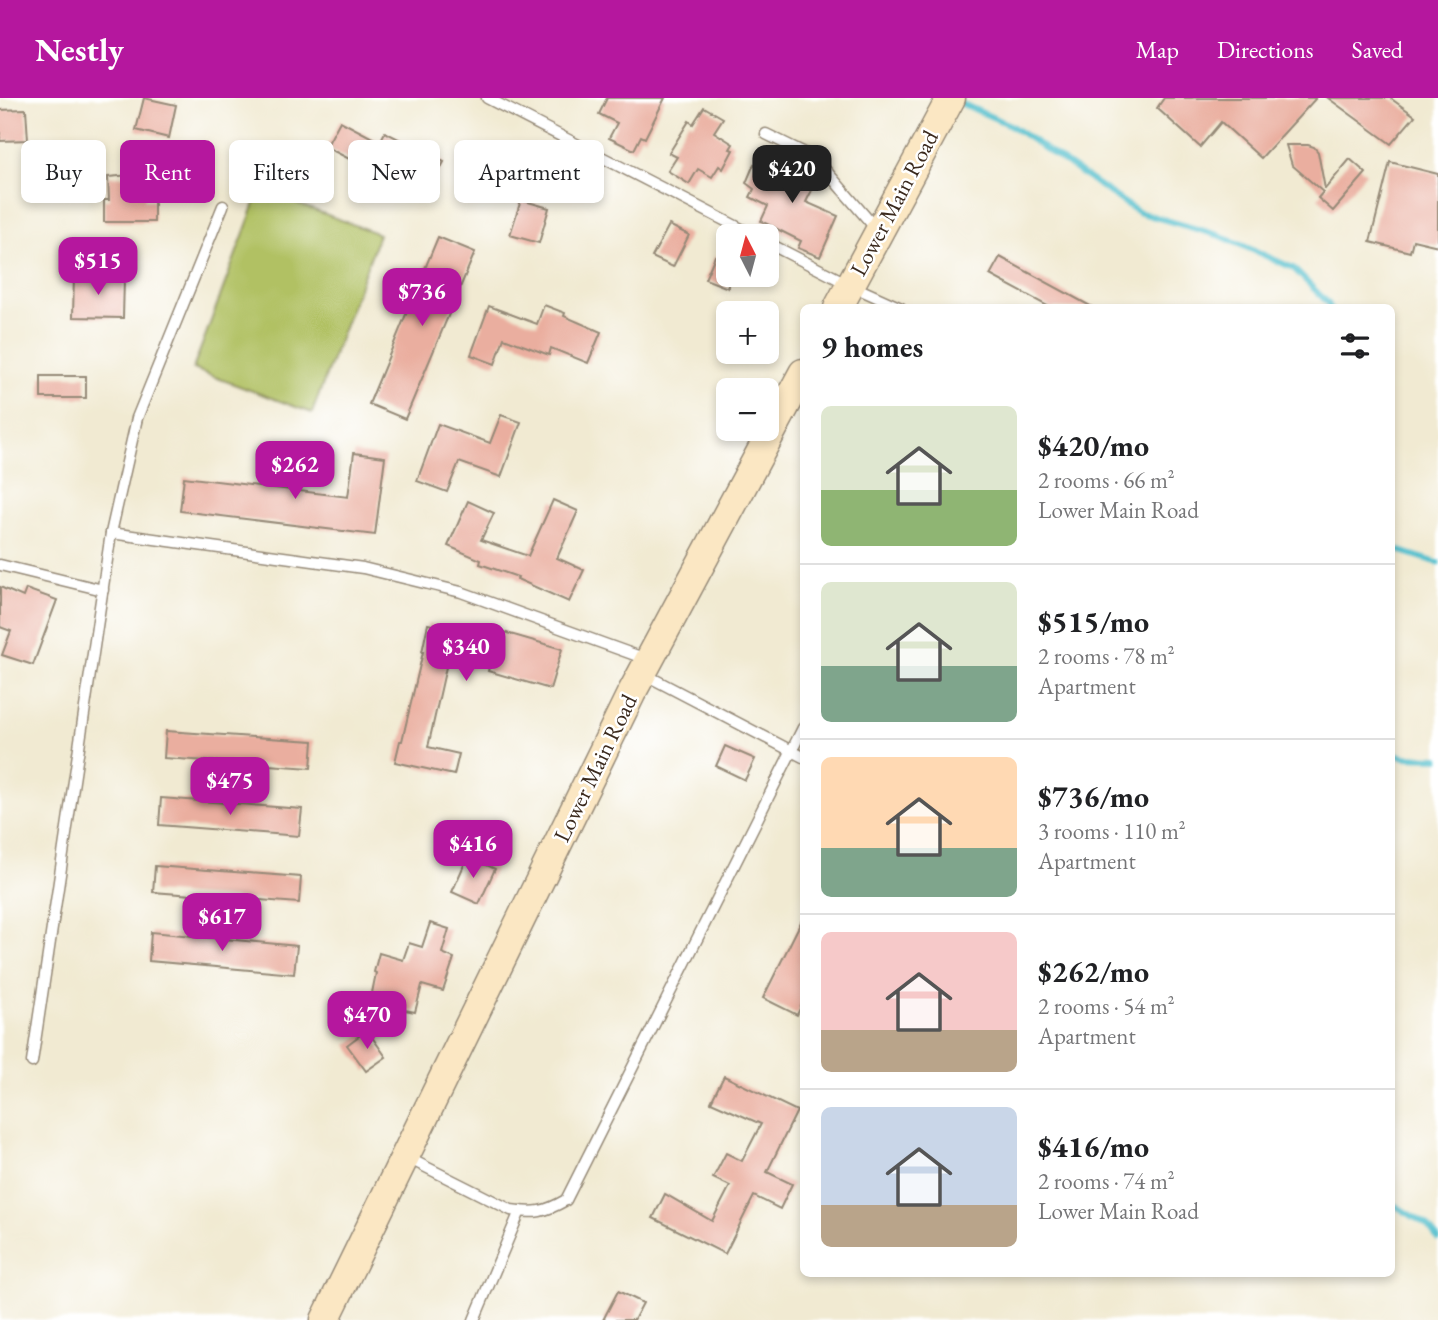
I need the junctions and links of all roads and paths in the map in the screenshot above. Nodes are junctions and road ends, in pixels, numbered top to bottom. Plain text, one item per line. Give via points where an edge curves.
1 (488, 98) edge
2 (951, 98) edge
3 (766, 134) dead end
4 (223, 206) dead end
5 (732, 224) edge
6 (879, 232) junction
7 (779, 251) edge
8 (844, 297) edge
9 (880, 304) edge
10 (800, 379) edge
11 (111, 533) junction
12 (0, 565) edge
13 (103, 590) junction
14 (646, 667) junction
15 (800, 734) edge
16 (792, 751) junction
17 (800, 755) edge
18 (32, 1062) dead end
19 (405, 1157) junction
20 (520, 1211) junction
21 (325, 1320) edge
22 (474, 1320) edge

1 - 5 lane
2 - 6 main road, Lower Main Road
3 - 6 lane via 815,158
4 - 11 lane via 137,418
6 - 8 main road, Lower Main Road
7 - 8 lane
8 - 9 lane
10 - 14 main road, Lower Main Road
11 - 13 lane
11 - 14 lane via 363,568 461,592
12 - 13 lane
13 - 18 lane
14 - 16 lane
14 - 19 main road, Lower Main Road
15 - 16 lane
16 - 17 lane
16 - 20 lane via 566,1200 551,1209
19 - 20 lane
19 - 21 main road, Lower Main Road
20 - 22 lane

